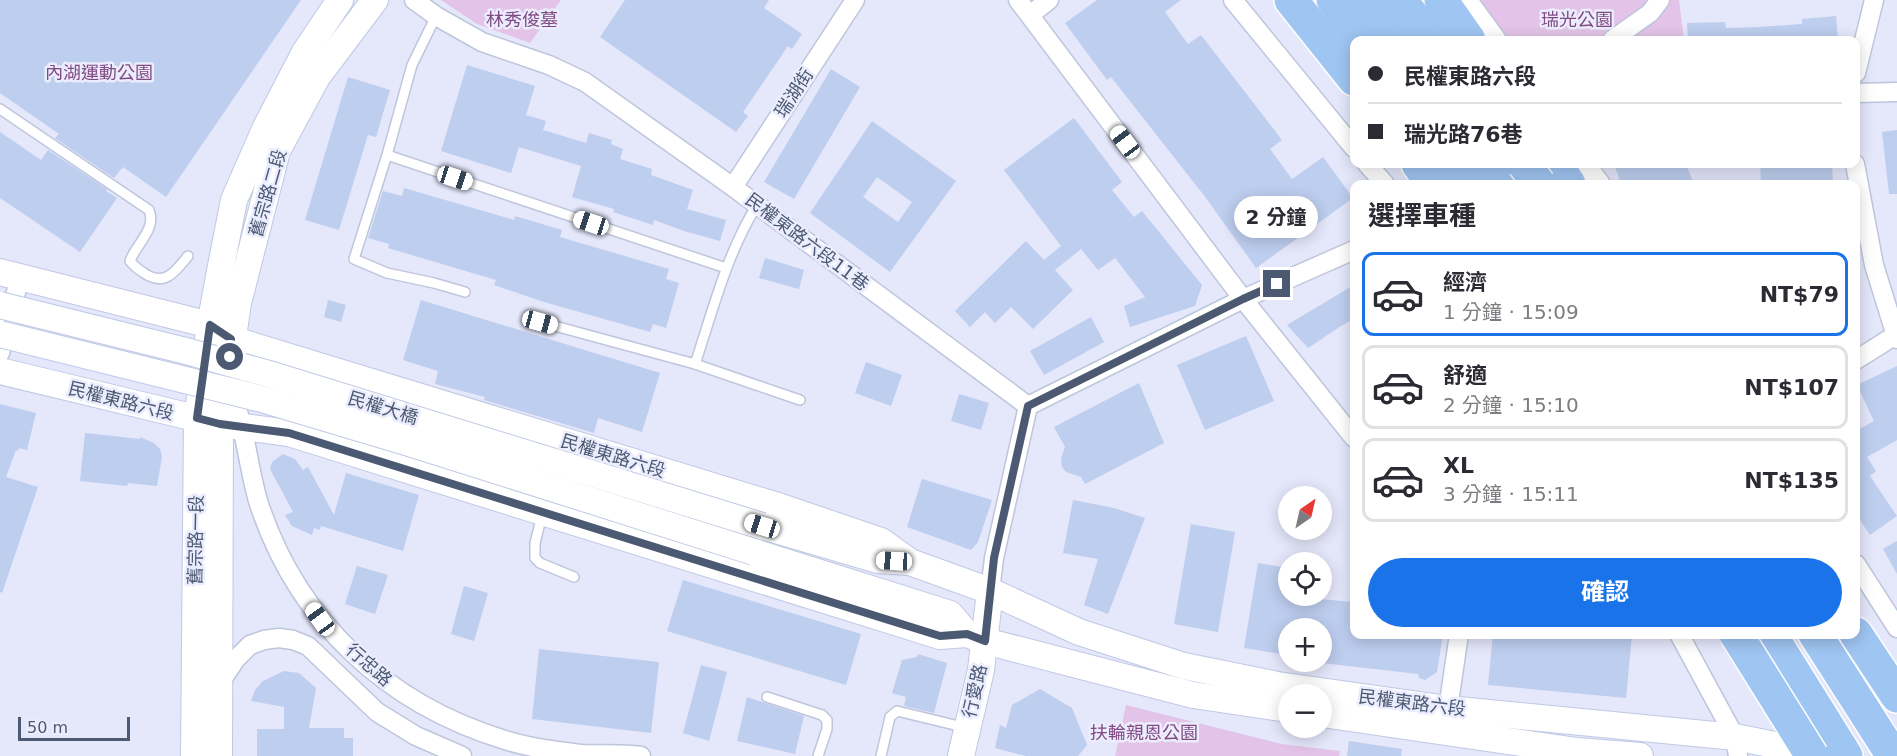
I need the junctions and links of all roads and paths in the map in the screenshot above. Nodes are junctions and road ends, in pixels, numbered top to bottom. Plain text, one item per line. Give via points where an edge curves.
1 (340, 0) edge
2 (375, 0) edge
3 (414, 0) edge
4 (855, 0) edge
5 (1018, 0) edge
6 (1049, 0) edge
7 (1233, 0) edge
8 (1292, 0) edge
9 (1333, 0) edge
10 (1366, 0) edge
11 (1400, 0) edge
12 (1441, 0) edge
13 (1468, 0) edge
14 (1660, 0) edge
15 (1874, 0) edge
16 (1030, 15) junction
17 (436, 16) junction
18 (1361, 36) edge
19 (1395, 36) edge
20 (1429, 36) edge
21 (1466, 36) edge
22 (1494, 36) edge
23 (1618, 36) edge
24 (1860, 57) edge
25 (1350, 74) edge
26 (1897, 92) edge
27 (1860, 93) edge
28 (0, 109) edge
29 (1350, 143) edge
30 (387, 155) junction
31 (1370, 168) edge
32 (1493, 168) edge
33 (1546, 168) edge
34 (1381, 180) edge
35 (1503, 180) edge
36 (1516, 180) edge
37 (733, 187) junction
38 (1860, 191) edge
39 (758, 205) junction
40 (1350, 252) edge
41 (188, 256) dead end
42 (726, 268) junction
43 (10, 274) edge
44 (465, 292) dead end
45 (1243, 299) junction
46 (0, 305) edge
47 (540, 322) dead end
48 (210, 325) junction
49 (0, 334) edge
50 (1896, 336) edge
51 (231, 339) junction
52 (0, 353) edge
53 (1860, 358) edge
54 (695, 364) junction
55 (0, 371) edge
56 (352, 377) junction
57 (800, 400) dead end
58 (1028, 406) junction
59 (220, 423) junction
60 (1350, 433) edge
61 (332, 447) junction
62 (543, 512) junction
63 (762, 526) joint
64 (910, 562) junction
65 (1860, 570) edge
66 (574, 577) dead end
67 (990, 591) junction
68 (1897, 628) edge
69 (976, 637) junction
70 (1458, 639) edge
71 (1682, 639) edge
72 (1740, 639) edge
73 (1773, 639) edge
74 (1818, 639) edge
75 (1859, 639) edge
76 (219, 684) junction
77 (1897, 696) edge
78 (767, 697) dead end
79 (1278, 708) edge
80 (1448, 709) junction
81 (1332, 716) edge
82 (967, 728) junction
83 (1736, 746) edge
84 (1829, 750) edge
85 (1890, 752) edge
86 (1577, 754) edge
87 (584, 755) edge
88 (194, 756) edge
89 (219, 756) edge
90 (462, 756) edge
91 (641, 756) edge
92 (818, 756) edge
93 (881, 756) edge
94 (961, 756) edge
95 (1640, 756) edge

1 - 48 main road, 舊宗路二段 via 305,52 234,200
2 - 51 main road, 舊宗路二段 via 317,77 277,151
3 - 17 street, 民權東路六段11巷
4 - 37 street, 瑞湖街
5 - 16 street
6 - 16 street
7 - 29 street
8 - 25 highway
9 - 18 highway
10 - 19 highway
11 - 20 highway
12 - 21 highway
13 - 22 street
14 - 23 street via 1650,14
15 - 24 street
16 - 45 street
17 - 30 lane via 412,65
17 - 37 street, 民權東路六段11巷 via 482,42 585,82
26 - 27 street
28 - 41 lane via 149,210 150,227 130,261 136,269 157,280 167,278
30 - 42 lane
30 - 44 lane via 354,259 387,273
31 - 34 street
32 - 35 highway
33 - 36 street
37 - 39 street, 民權東路六段11巷
38 - 50 street via 1874,265
39 - 42 lane via 742,229
39 - 58 street, 民權東路六段11巷
40 - 45 street
42 - 54 lane
43 - 48 main road, 民權東路六段
43 - 52 street
45 - 58 street
45 - 60 street
46 - 63 main road, 民權大橋, bridge via 269,374
47 - 54 lane
48 - 51 main road, 民權東路六段
48 - 59 main road, 舊宗路一段
49 - 69 main road, 民權大橋, bridge via 262,399 406,442 950,614
50 - 53 street
51 - 56 main road, 民權東路六段
51 - 59 main road, 舊宗路一段
54 - 57 lane
55 - 59 main road, 民權東路六段
56 - 61 street
56 - 64 main road, 民權東路六段 via 781,507 881,541
58 - 67 street
59 - 61 main road, 民權東路六段 via 289,433
59 - 76 main road, 舊宗路一段
59 - 87 street, 行忠路 via 298,588 320,619 383,680 418,704 506,741
59 - 88 main road, 舊宗路一段
61 - 62 main road, 民權東路六段
62 - 66 lane via 535,558
62 - 69 main road, 民權東路六段 via 940,636
63 - 64 main road, 民權東路六段 via 878,560
64 - 67 main road, 民權東路六段
65 - 68 street
67 - 69 main road, 行愛路
67 - 80 main road, 民權東路六段 via 1079,632 1184,666 1278,685
69 - 79 main road, 民權東路六段 via 1193,695
69 - 82 main road, 行愛路 via 981,670
70 - 80 street
71 - 83 street
72 - 84 highway, bridge
73 - 84 highway
74 - 85 highway
75 - 77 highway
76 - 89 main road, 舊宗路一段
76 - 90 street, 行忠路 via 250,645 279,638 293,640 308,646 377,712 416,736
78 - 92 lane via 827,720
80 - 83 main road, 民權東路六段
81 - 86 main road, 民權東路六段
82 - 93 lane via 897,711 890,717
82 - 94 main road, 行愛路
83 - 84 main road, 民權東路六段
86 - 95 main road, 民權東路六段
87 - 91 street, 行忠路

